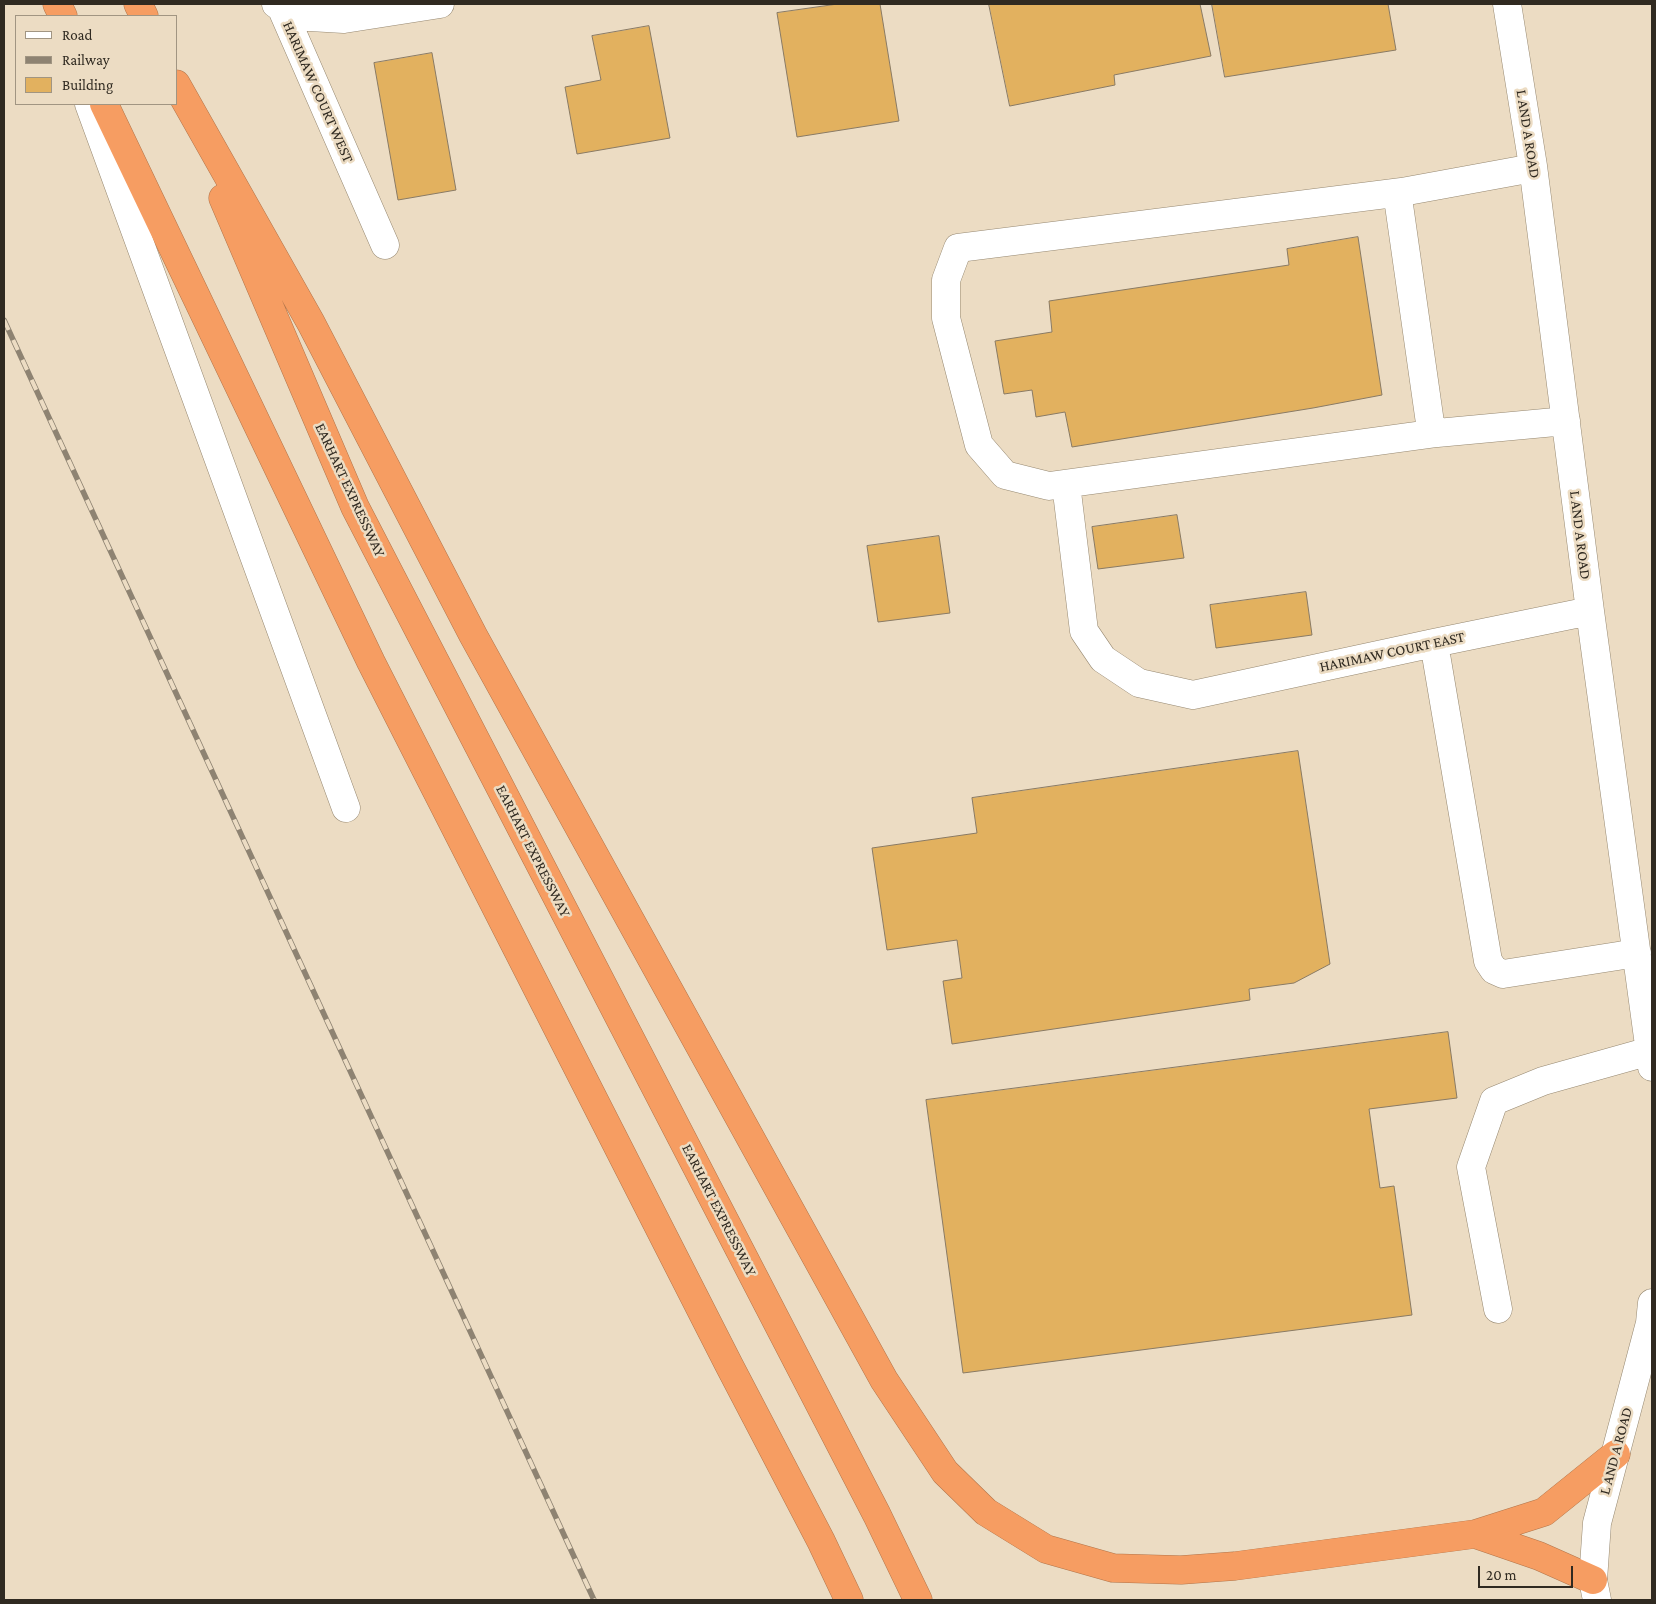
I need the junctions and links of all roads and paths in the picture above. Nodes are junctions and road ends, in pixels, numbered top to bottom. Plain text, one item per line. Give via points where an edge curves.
1 (440, 4) edge
2 (1507, 4) edge
3 (278, 5) edge
4 (178, 88) edge
5 (178, 93) edge
6 (89, 105) edge
7 (104, 105) edge
8 (1533, 168) junction
9 (1400, 195) junction
10 (385, 245) dead end
11 (1566, 420) junction
12 (1433, 428) junction
13 (1066, 484) junction
14 (1590, 611) junction
15 (1434, 643) junction
16 (346, 808) dead end
17 (1637, 953) junction
18 (1651, 1059) edge
19 (1652, 1303) edge
20 (1498, 1309) dead end
21 (1616, 1454) junction
22 (1475, 1534) junction
23 (1595, 1590) edge
24 (848, 1600) edge
25 (918, 1600) edge

1 - 3 street, HARIMAW COURT WEST via 344,19 293,16
2 - 8 street, L AND A ROAD
3 - 10 street, HARIMAW COURT WEST
4 - 22 highway via 311,323 473,635 794,1218 884,1380 945,1472 986,1512 1046,1549 1113,1568 1181,1570 1235,1566
5 - 25 highway, EARHART EXPRESSWAY via 355,506
6 - 16 street
7 - 24 highway via 371,662 821,1540
8 - 9 street
8 - 11 street, L AND A ROAD
9 - 12 street
9 - 13 street via 958,248 946,280 946,318 978,446 1005,475 1049,486
11 - 12 street
11 - 14 street, L AND A ROAD
12 - 13 street
13 - 15 street, HARIMAW COURT EAST via 1084,631 1103,659 1139,683 1193,695
14 - 15 street, HARIMAW COURT EAST
14 - 17 street, L AND A ROAD
15 - 17 street via 1488,961 1494,970 1503,974
17 - 18 street, L AND A ROAD
18 - 20 street via 1543,1081 1494,1101 1471,1167
19 - 21 street, L AND A ROAD via 1650,1323
21 - 22 highway via 1544,1512
21 - 23 street, L AND A ROAD via 1597,1522
22 - 23 highway via 1539,1556

